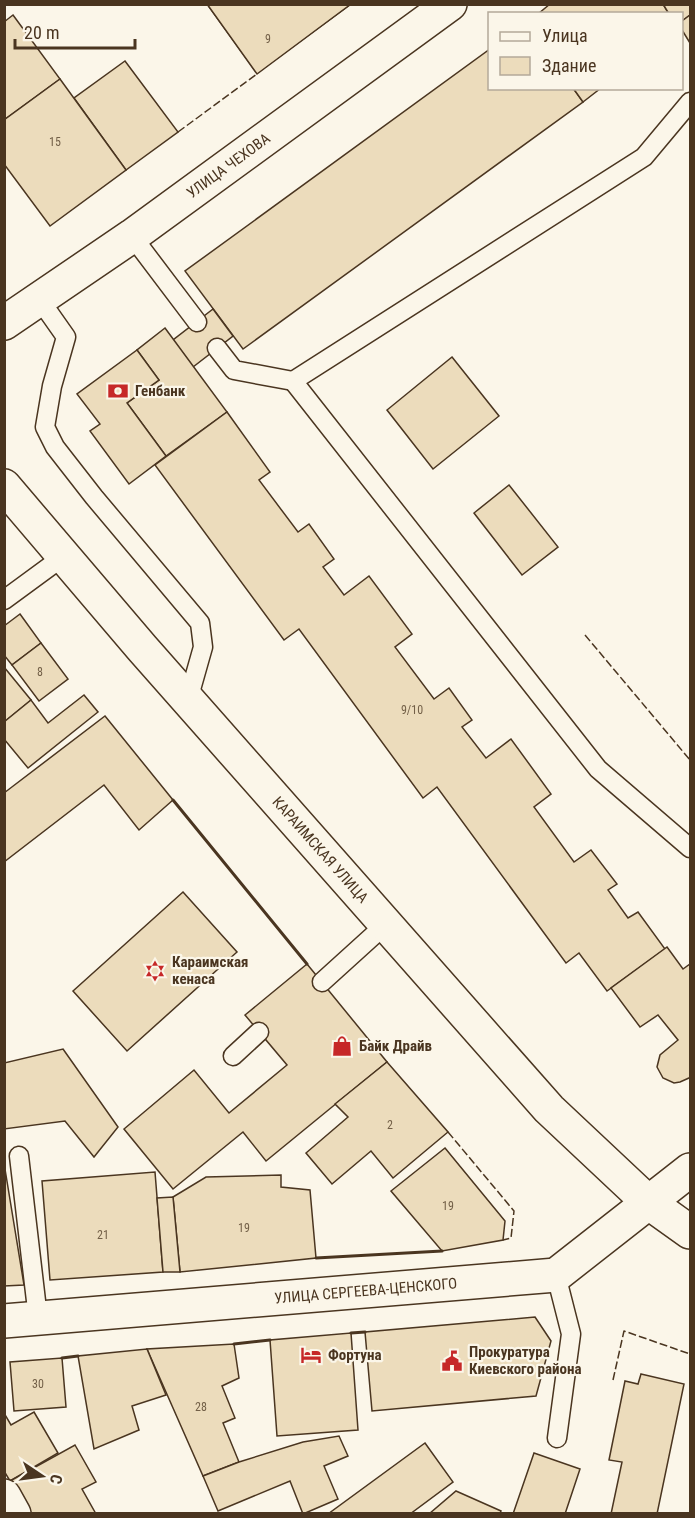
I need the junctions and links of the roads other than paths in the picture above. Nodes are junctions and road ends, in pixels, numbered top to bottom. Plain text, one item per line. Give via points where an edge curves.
1 (450, 4) edge
2 (690, 102) edge
3 (132, 236) junction
4 (40, 300) junction
5 (197, 322) dead end
6 (4, 323) edge
7 (218, 348) dead end
8 (293, 381) junction
9 (4, 486) edge
10 (64, 556) junction
11 (4, 600) edge
12 (188, 700) junction
13 (690, 848) edge
14 (386, 924) junction
15 (322, 982) dead end
16 (260, 1032) dead end
17 (233, 1056) dead end
18 (19, 1156) dead end
19 (690, 1170) edge
20 (648, 1202) junction
21 (690, 1232) edge
22 (556, 1275) junction
23 (38, 1318) junction
24 (4, 1321) edge
25 (557, 1438) dead end
26 (4, 1496) edge
27 (15, 1514) edge

1 - 3 main road, УЛИЦА ЧЕХОВА
2 - 8 lane via 644,157
3 - 4 main road, УЛИЦА ЧЕХОВА
3 - 5 lane
4 - 6 main road, УЛИЦА ЧЕХОВА
4 - 12 lane via 66,337 45,427 55,447 94,497 200,623 203,647
7 - 8 lane via 234,370
8 - 13 lane via 598,769
9 - 10 main road, КАРАИМСКАЯ УЛИЦА
10 - 11 lane
10 - 12 main road, КАРАИМСКАЯ УЛИЦА
12 - 14 main road, КАРАИМСКАЯ УЛИЦА
14 - 15 lane
14 - 20 main road, КАРАИМСКАЯ УЛИЦА via 549,1109
16 - 17 lane
18 - 23 lane
19 - 20 main road
20 - 21 main road, КАРАИМСКАЯ УЛИЦА
20 - 22 main road
22 - 23 main road, УЛИЦА СЕРГЕЕВА-ЦЕНСКОГО
22 - 25 lane via 571,1334
23 - 24 main road, УЛИЦА СЕРГЕЕВА-ЦЕНСКОГО
26 - 27 main road

